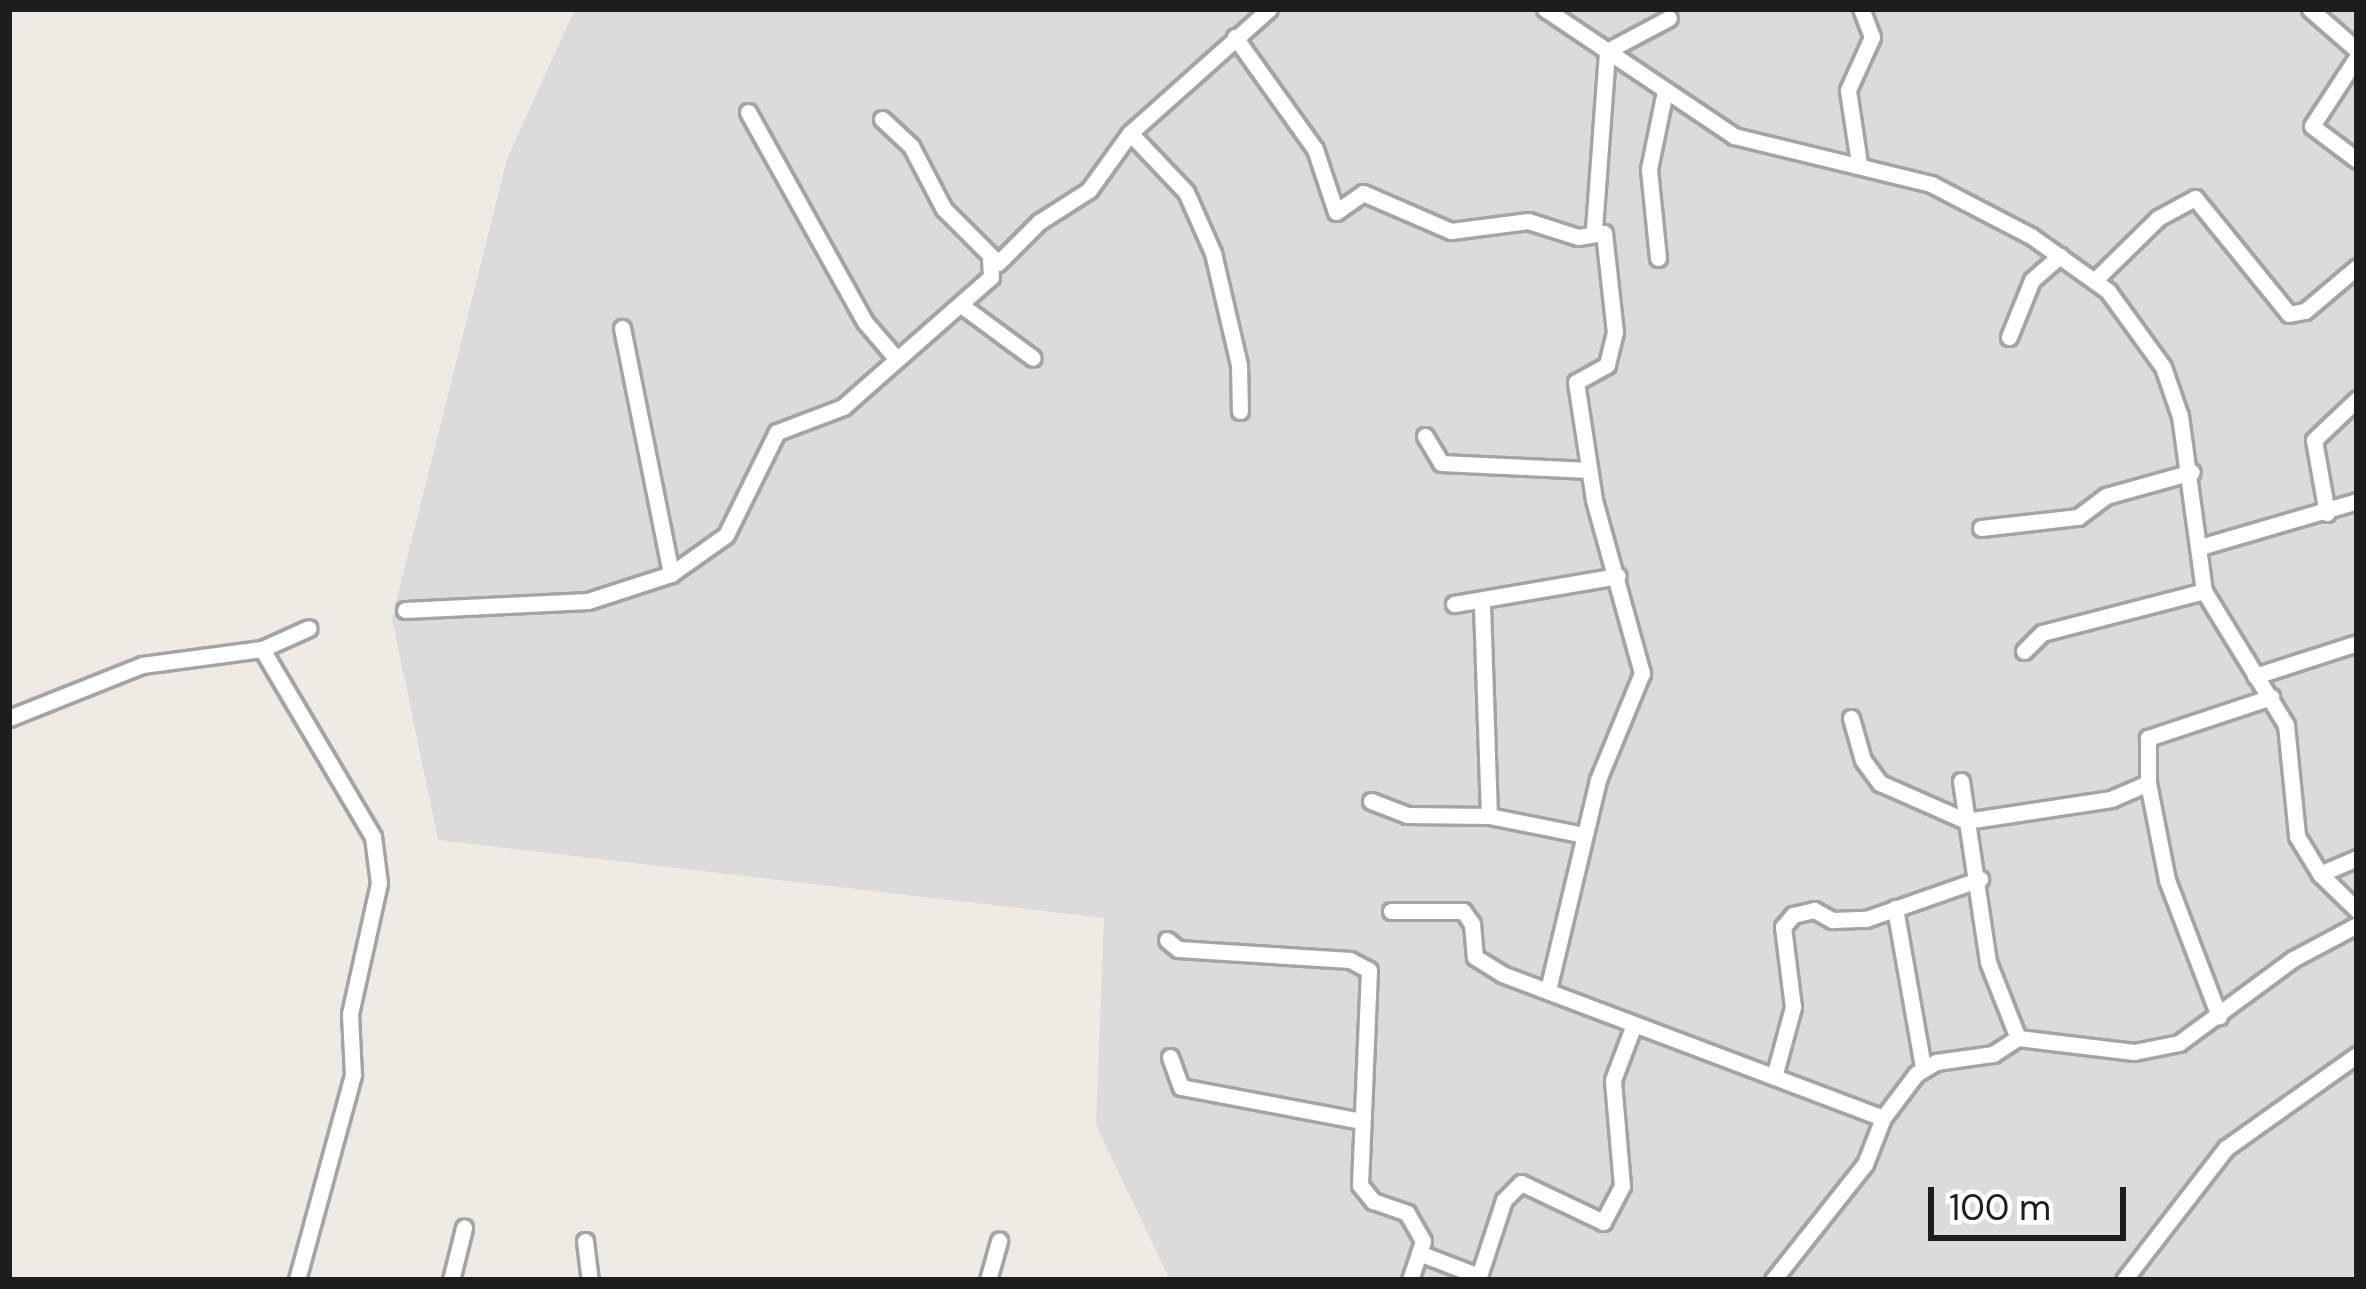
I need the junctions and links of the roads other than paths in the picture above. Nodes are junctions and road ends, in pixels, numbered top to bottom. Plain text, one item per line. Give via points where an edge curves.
1 (1269, 9) edge
2 (1545, 9) edge
3 (1862, 9) edge
4 (2310, 9) edge
5 (1670, 18) dead end
6 (1235, 37) junction
7 (1607, 51) junction
8 (2357, 53) edge
9 (1665, 91) junction
10 (748, 112) dead end
11 (882, 119) dead end
12 (1130, 133) junction
13 (2357, 160) edge
14 (1859, 163) junction
15 (1594, 229) junction
16 (2060, 256) junction
17 (1658, 257) dead end
18 (990, 260) junction
19 (2357, 267) edge
20 (2095, 280) junction
21 (961, 305) junction
22 (622, 328) dead end
23 (2008, 337) dead end
24 (894, 356) junction
25 (1033, 358) dead end
26 (2357, 399) edge
27 (1240, 411) dead end
28 (1425, 436) dead end
29 (1589, 470) junction
30 (2192, 472) junction
31 (2357, 501) edge
32 (2326, 514) junction
33 (1981, 528) dead end
34 (2200, 547) junction
35 (671, 574) junction
36 (1618, 576) junction
37 (2204, 591) junction
38 (1454, 604) dead end
39 (1482, 605) junction
40 (405, 610) dead end
41 (309, 628) dead end
42 (2357, 643) edge
43 (262, 649) junction
44 (2024, 651) dead end
45 (2254, 676) junction
46 (2271, 697) junction
47 (9, 718) edge
48 (1851, 718) dead end
49 (1961, 781) dead end
50 (2148, 783) junction
51 (1371, 801) dead end
52 (1489, 816) junction
53 (1966, 821) junction
54 (1585, 835) junction
55 (2357, 859) edge
56 (2320, 874) junction
57 (1980, 879) junction
58 (1895, 908) junction
59 (2357, 910) edge
60 (1391, 911) dead end
61 (2357, 925) edge
62 (1167, 940) dead end
63 (1549, 986) junction
64 (2219, 1016) junction
65 (1633, 1027) junction
66 (2018, 1038) junction
67 (2357, 1055) edge
68 (1170, 1058) dead end
69 (1923, 1067) junction
70 (1774, 1077) junction
71 (1883, 1118) junction
72 (1361, 1121) junction
73 (464, 1228) dead end
74 (585, 1241) dead end
75 (999, 1241) dead end
76 (1419, 1253) junction
77 (297, 1280) edge
78 (451, 1280) edge
79 (590, 1280) edge
80 (988, 1280) edge
81 (1410, 1280) edge
82 (1773, 1280) edge
83 (2124, 1280) edge

1 - 6 street
2 - 7 street
3 - 14 street via 1872,37 1848,90
4 - 8 street
5 - 7 street
6 - 12 street
6 - 15 street via 1315,148 1336,212 1363,193 1451,231 1528,221 1593,238
7 - 9 street
7 - 15 street
8 - 13 street via 2312,126
9 - 14 street via 1734,136
9 - 17 street via 1648,169
10 - 24 street via 865,322
11 - 18 street via 911,146 944,209
12 - 18 street via 1089,190 1039,222 1001,262
12 - 27 street via 1186,192 1213,254 1239,365
14 - 16 street via 1930,184
15 - 29 street via 1604,233 1615,332 1607,365 1576,382
16 - 20 street
16 - 23 street via 2032,280
18 - 21 street via 991,277
19 - 20 street via 2306,311 2289,314 2195,198 2158,218
20 - 30 street via 2163,367
21 - 24 street
21 - 25 street
22 - 35 street
24 - 35 street via 844,407 777,433 726,535
26 - 32 street via 2314,440
28 - 29 street via 1441,463
29 - 36 street
30 - 33 street via 2106,496 2078,517
30 - 34 street
31 - 32 street
32 - 34 street
34 - 37 street
35 - 40 street via 588,601
36 - 39 street
36 - 54 street via 1642,673
37 - 44 street via 2042,633
37 - 45 street
38 - 39 street
39 - 52 street
41 - 43 street
42 - 45 street
43 - 47 street via 142,664
43 - 77 street via 374,837 379,883 350,1014 353,1075
45 - 46 street
46 - 50 street via 2148,738
46 - 56 street via 2286,725 2297,836
48 - 53 street via 1863,760 1880,782
49 - 53 street
50 - 53 street via 2111,799
50 - 64 street via 2167,880
51 - 52 street via 1407,815
52 - 54 street
53 - 57 street
54 - 63 street
55 - 56 street
56 - 59 street
57 - 58 street
57 - 66 street via 1988,962
58 - 69 street
58 - 70 street via 1832,920 1814,910 1783,927 1793,1007
60 - 63 street via 1463,911 1480,962
61 - 64 street via 2293,959
62 - 72 street via 1178,949 1350,960 1370,970
63 - 65 street
64 - 66 street via 2179,1043 2134,1052
65 - 70 street
65 - 76 street via 1613,1080 1622,1186 1603,1222 1521,1183 1504,1200 1479,1276
66 - 69 street via 1993,1054
67 - 83 street via 2225,1148
68 - 72 street via 1181,1087
69 - 71 street
70 - 71 street
71 - 82 street via 1865,1164
72 - 76 street via 1360,1186 1373,1201 1407,1213 1423,1241
73 - 78 street
74 - 79 street
75 - 80 street
76 - 81 street

